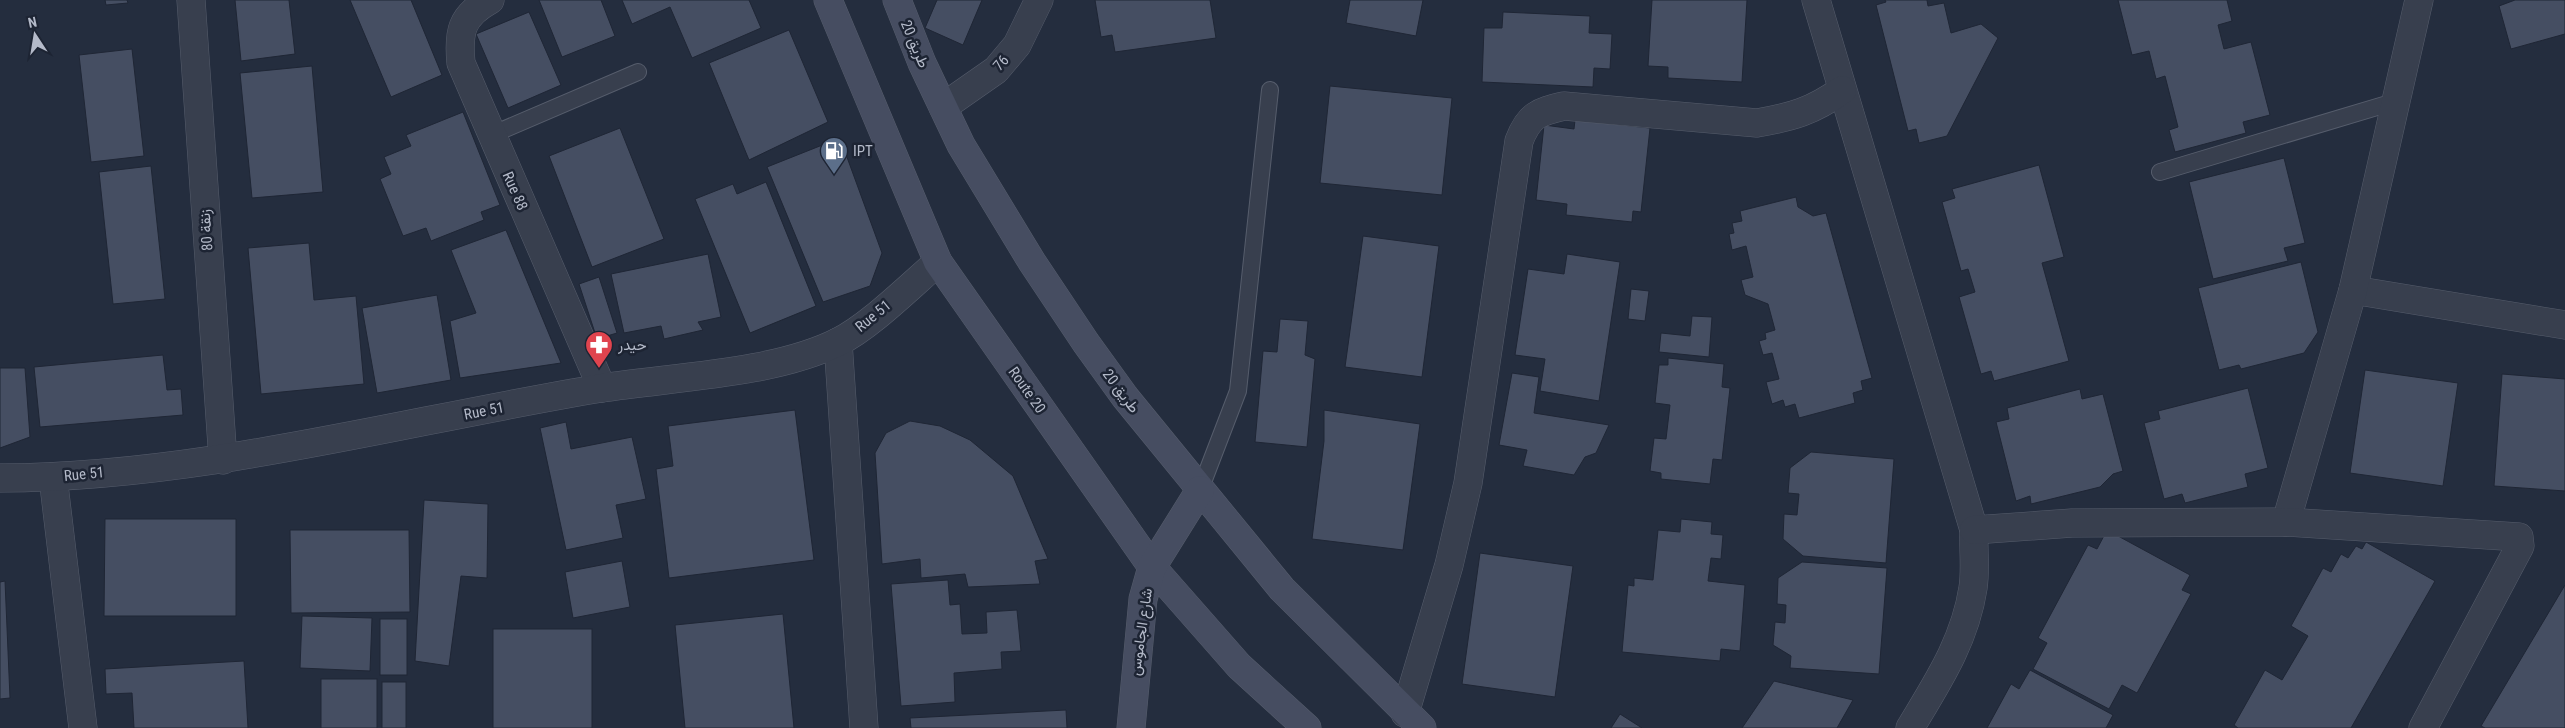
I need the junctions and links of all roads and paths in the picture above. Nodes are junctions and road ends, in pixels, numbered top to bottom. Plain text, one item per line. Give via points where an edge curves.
1 (191, 0) edge
2 (490, 0) edge
3 (828, 0) edge
4 (897, 0) edge
5 (1039, 0) edge
6 (1816, 0) edge
7 (2419, 0) edge
8 (638, 72) dead end
9 (1270, 90) dead end
10 (1842, 90) junction
11 (2397, 101) junction
12 (943, 107) junction
13 (491, 135) junction
14 (2160, 172) dead end
15 (938, 262) junction
16 (2353, 290) junction
17 (2565, 325) edge
18 (838, 342) junction
19 (602, 388) junction
20 (223, 460) junction
21 (53, 477) junction
22 (0, 478) edge
23 (1200, 490) junction
24 (2286, 522) junction
25 (1974, 530) junction
26 (1152, 567) junction
27 (1413, 720) edge
28 (83, 728) edge
29 (864, 728) edge
30 (1131, 728) edge
31 (1307, 728) edge
32 (1910, 728) edge
33 (2422, 728) edge

1 - 20 street, زنقة 80
2 - 13 street, Rue 88 via 471,13 462,27 459,42 466,78
3 - 15 main road, Route 20
4 - 12 main road, طريق 20
5 - 12 street, 76 via 1017,45 996,70
6 - 10 street
7 - 11 street
8 - 13 lane
9 - 23 lane via 1238,391
10 - 25 street
10 - 27 street via 1820,106 1757,123 1564,106 1542,111 1526,123 1519,141 1468,483
11 - 14 lane
11 - 16 street
12 - 23 main road, طريق 20 via 991,196 1086,343
13 - 19 street, Rue 88
15 - 18 street, Rue 51
15 - 26 main road, Route 20
16 - 17 street
16 - 24 street
18 - 19 street, Rue 51 via 784,360
18 - 29 street
19 - 20 street, Rue 51
20 - 21 street, Rue 51
21 - 22 street, Rue 51
21 - 28 street
23 - 26 main road, شارع الجاموس
23 - 27 main road, طريق 20 via 1282,589
24 - 25 street via 2055,523
24 - 33 street via 2520,537 2520,546 2494,599
25 - 32 street via 1973,586 1966,624 1952,658
26 - 30 main road, شارع الجاموس via 1142,599
26 - 31 main road, Route 20 via 1239,666

